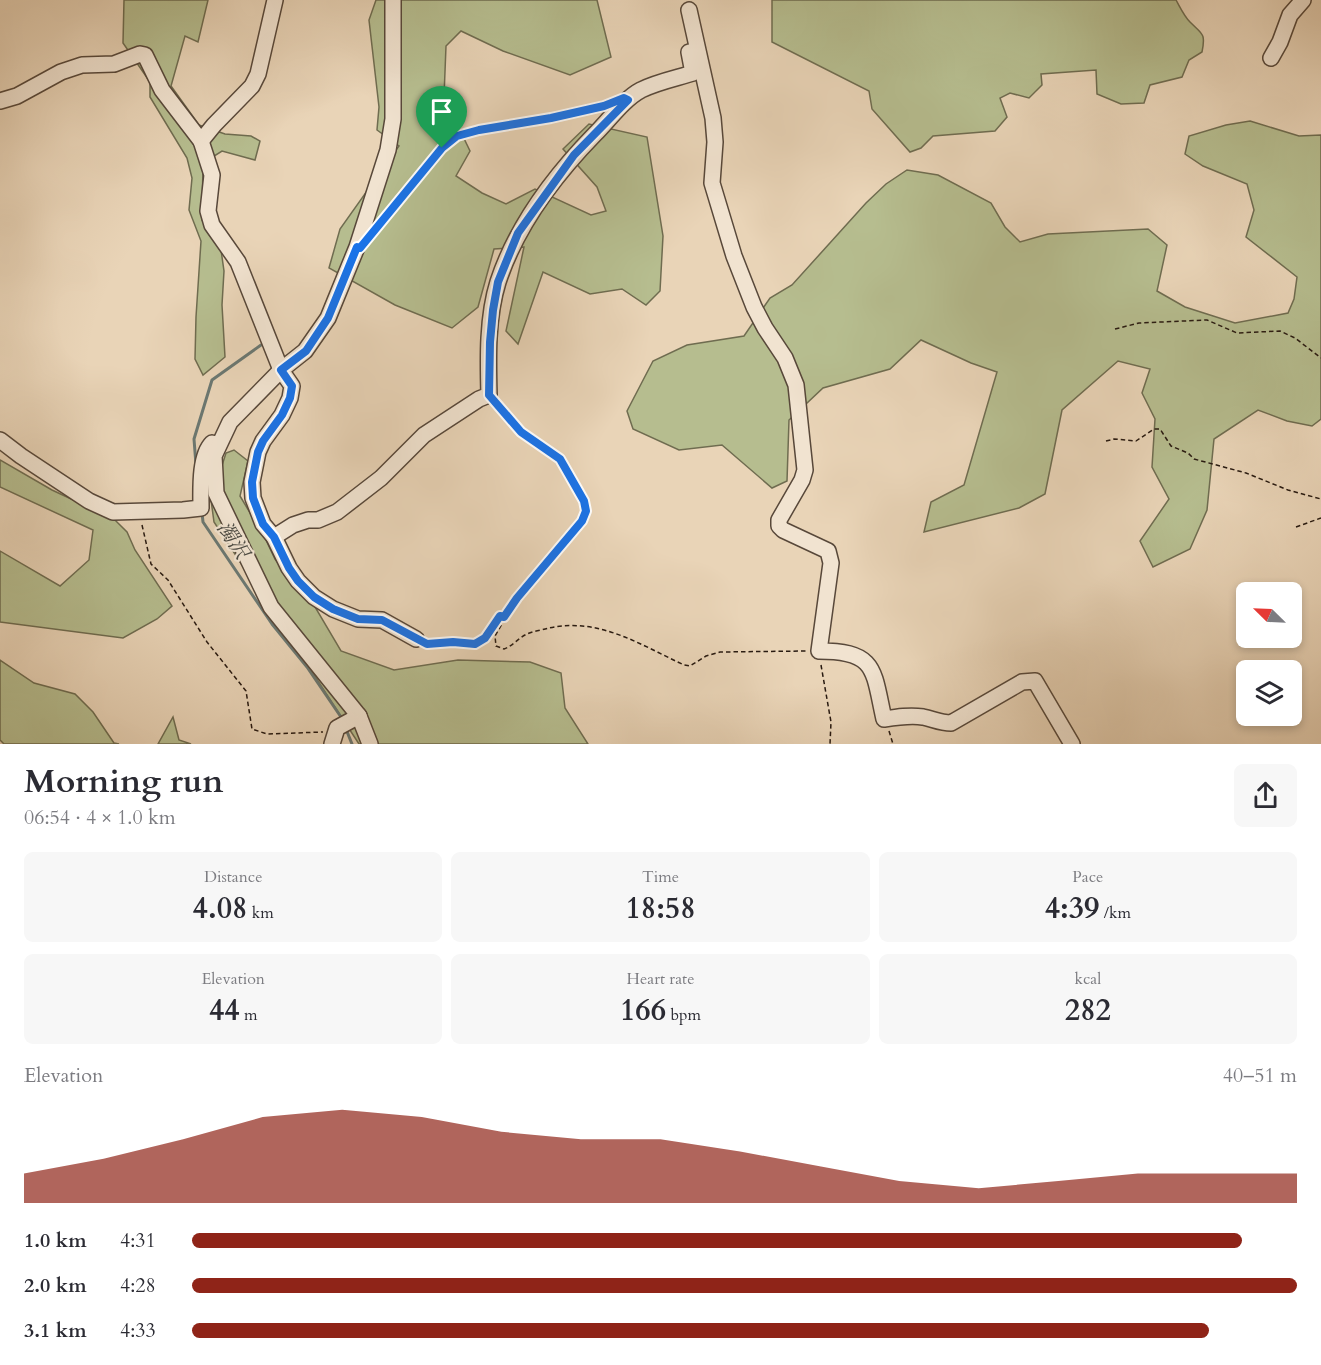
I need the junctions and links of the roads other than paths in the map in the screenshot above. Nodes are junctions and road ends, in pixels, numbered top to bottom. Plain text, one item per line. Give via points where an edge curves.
1 (274, 0) edge
2 (393, 0) edge
3 (1303, 0) edge
4 (689, 5) edge
5 (1271, 58) dead end
6 (0, 101) edge
7 (201, 141) junction
8 (281, 370) junction
9 (224, 433) junction
10 (0, 440) edge
11 (274, 537) junction
12 (416, 639) road end
13 (359, 716) junction
14 (335, 734) edge
15 (370, 744) edge
16 (1072, 744) edge

1 - 7 street via 252,86
2 - 8 street via 393,119 388,150 357,247 328,318 306,351
3 - 5 street via 1290,15
4 - 11 street via 683,22 693,72 641,90 628,100 574,155 518,233 498,282 490,342 489,395 423,435 381,478 337,512 293,525
4 - 16 street via 713,118 712,183 754,307 785,358 796,385 805,470 779,526 828,551 831,563 819,651 856,654 868,663 884,719 924,717 951,723 1022,682 1035,681
6 - 7 street via 61,72 82,65 114,64 140,54 145,55 162,90
7 - 8 street via 212,175 208,211 212,225 238,262
8 - 9 street
8 - 11 street via 292,386 290,398 258,452 252,482 253,498 263,524
9 - 10 street via 208,447 201,480 201,508 113,512 90,501
9 - 13 street via 214,456 216,493 272,607
11 - 12 street via 289,568 314,597 358,619 382,620
13 - 14 street
13 - 15 street

